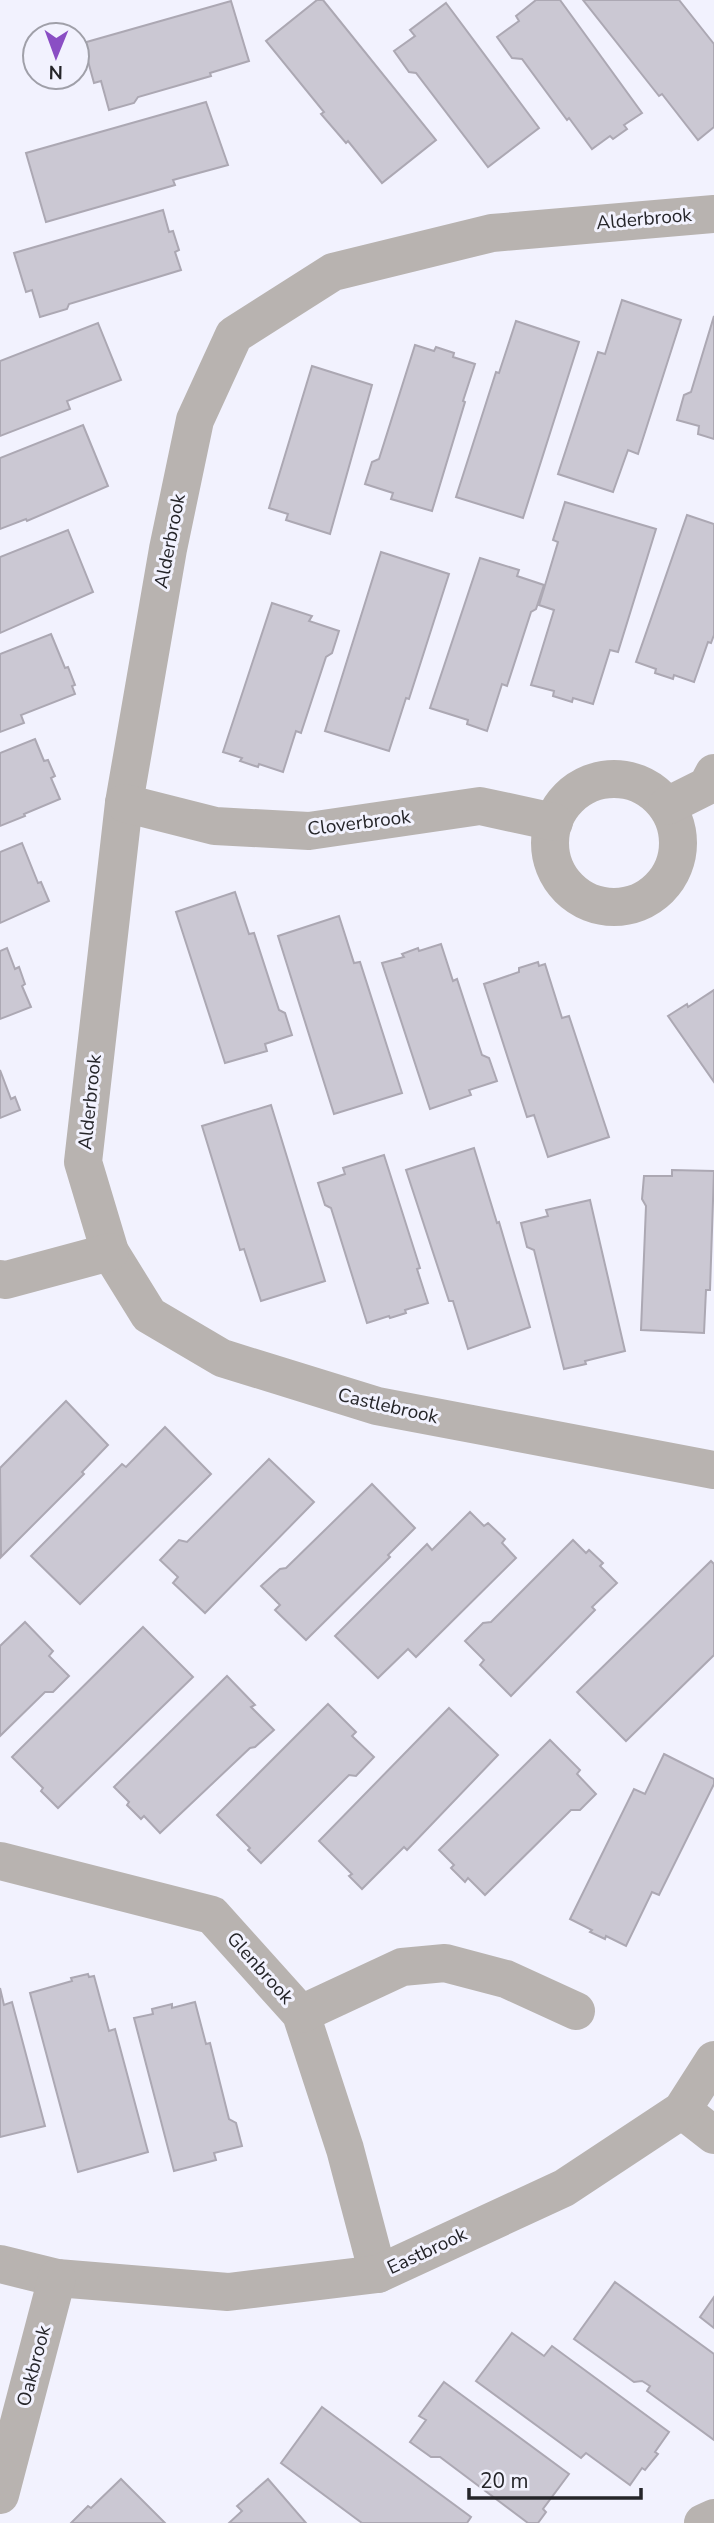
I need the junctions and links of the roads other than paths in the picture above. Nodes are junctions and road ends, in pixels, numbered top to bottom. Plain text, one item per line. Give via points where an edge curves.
1 (714, 214) edge
2 (714, 773) edge
3 (124, 803) junction
4 (667, 806) junction
5 (554, 822) junction
6 (110, 1252) junction
7 (0, 1279) edge
8 (714, 1470) edge
9 (0, 1861) edge
10 (576, 2011) dead end
11 (301, 2014) junction
12 (714, 2060) edge
13 (682, 2110) junction
14 (714, 2135) edge
15 (0, 2264) edge
16 (378, 2274) junction
17 (57, 2278) junction
18 (0, 2495) edge
19 (714, 2518) edge
20 (704, 2523) edge

1 - 3 street, Alderbrook via 492,233 333,272 234,335 195,420
2 - 4 street via 707,786
3 - 5 street, Cloverbrook via 215,826 309,831 480,806
3 - 6 street, Alderbrook via 83,1162
4 - 5 street via 653,791 615,779 577,790
4 - 5 street via 679,844 675,864 652,895 633,904 594,903 562,880 550,842
6 - 7 street
6 - 8 street, Castlebrook via 149,1315 222,1358 377,1406
9 - 11 street, Glenbrook via 212,1915
10 - 11 street via 506,1979 445,1963 402,1967
11 - 16 street, Glenbrook via 345,2149
12 - 13 street, Eastbrook
13 - 14 street
13 - 16 street, Eastbrook via 564,2188
15 - 17 street, Eastbrook
16 - 17 street, Eastbrook via 228,2292
17 - 18 street, Oakbrook
19 - 20 street

